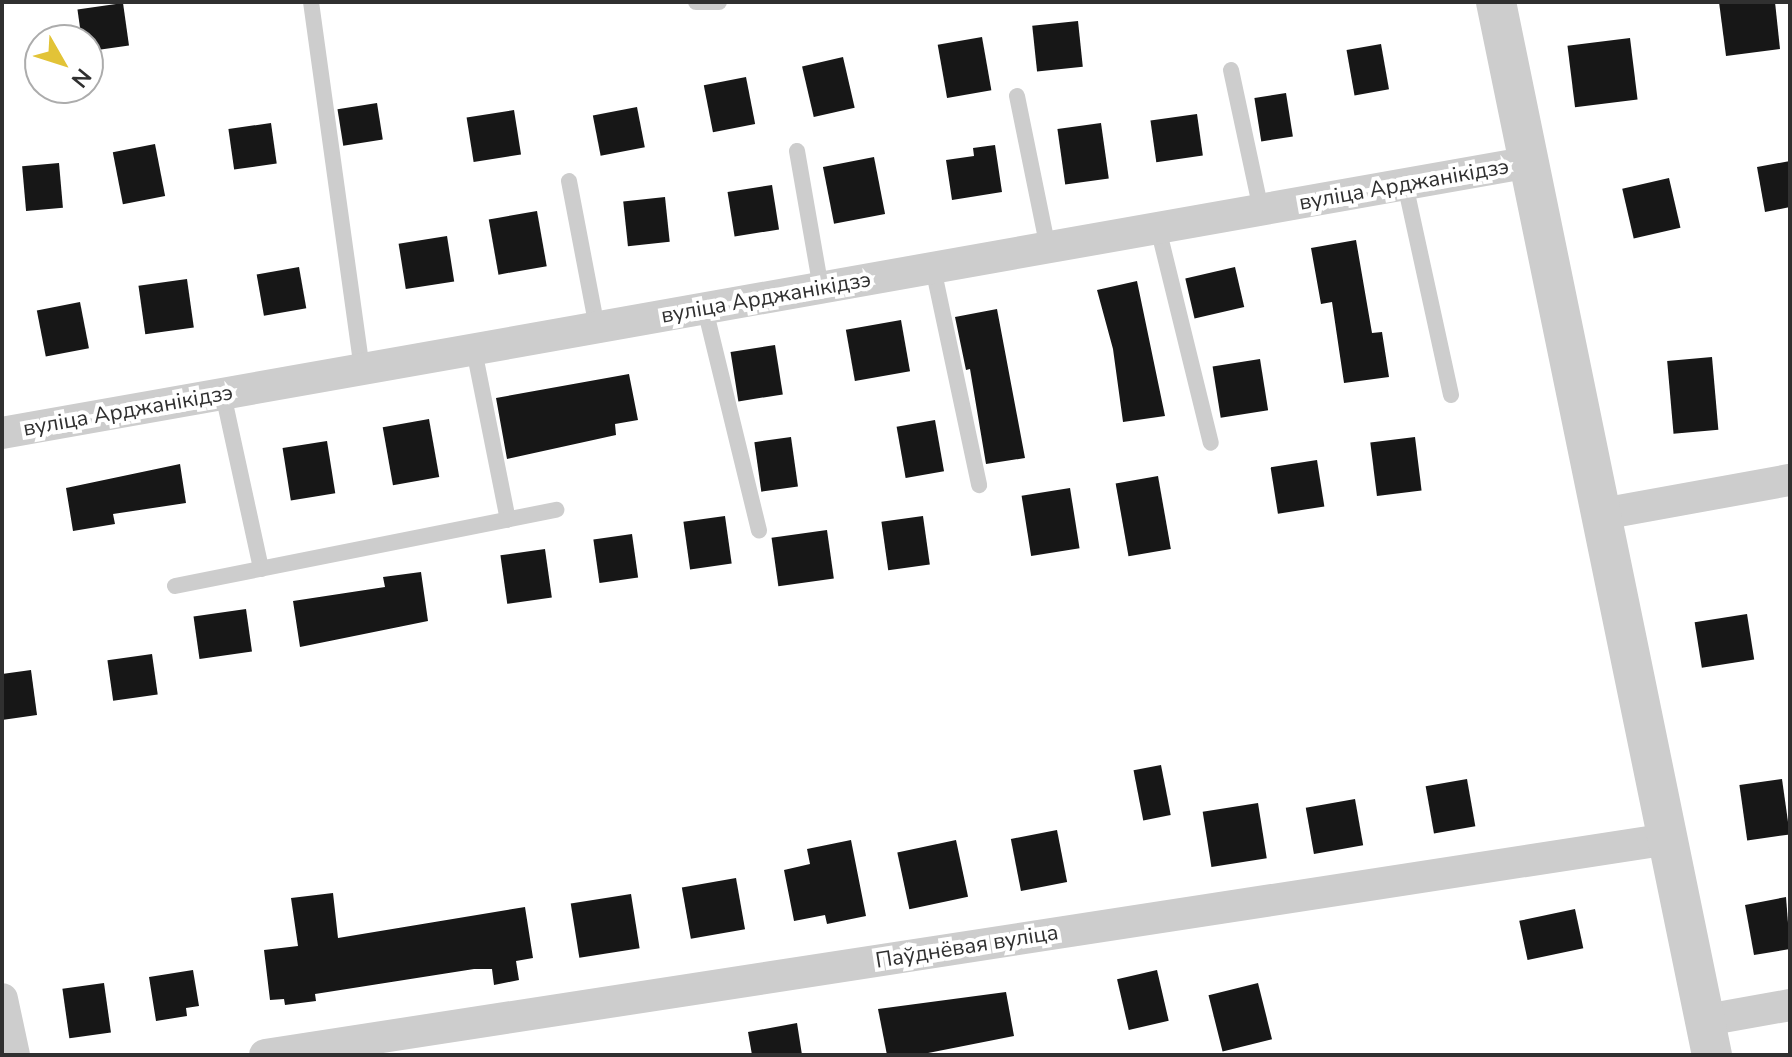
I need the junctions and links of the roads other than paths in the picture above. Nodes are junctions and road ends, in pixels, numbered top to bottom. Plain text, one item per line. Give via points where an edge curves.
1 (311, 2) edge
2 (696, 2) edge
3 (719, 2) edge
4 (1496, 2) edge
5 (1231, 70) dead end
6 (1017, 96) dead end
7 (797, 151) dead end
8 (1530, 162) junction
9 (569, 181) dead end
10 (1405, 184) junction
11 (1261, 210) junction
12 (1158, 228) junction
13 (1048, 248) junction
14 (933, 268) junction
15 (821, 288) junction
16 (705, 309) junction
17 (597, 328) junction
18 (474, 350) junction
19 (362, 370) junction
20 (223, 394) junction
21 (1451, 395) dead end
22 (2, 433) edge
23 (1211, 443) dead end
24 (1790, 480) edge
25 (979, 485) dead end
26 (557, 510) dead end
27 (1602, 514) junction
28 (508, 520) junction
29 (759, 530) dead end
30 (261, 569) junction
31 (175, 586) dead end
32 (1669, 839) junction
33 (2, 999) edge
34 (1790, 1005) edge
35 (1709, 1037) edge
36 (14, 1055) edge
37 (265, 1055) edge

1 - 19 lane
2 - 3 lane
4 - 8 street
5 - 11 lane
6 - 13 lane
7 - 15 lane
8 - 10 street, вуліца Арджанікідзэ
8 - 27 street
9 - 17 lane
10 - 11 street, вуліца Арджанікідзэ
10 - 21 lane
11 - 12 street, вуліца Арджанікідзэ
12 - 13 street, вуліца Арджанікідзэ
12 - 23 lane
13 - 14 street, вуліца Арджанікідзэ
14 - 15 street, вуліца Арджанікідзэ
14 - 25 lane
15 - 16 street, вуліца Арджанікідзэ
16 - 17 street, вуліца Арджанікідзэ
16 - 29 lane
17 - 18 street, вуліца Арджанікідзэ
18 - 19 street, вуліца Арджанікідзэ
18 - 28 lane
19 - 20 street, вуліца Арджанікідзэ
20 - 22 street, вуліца Арджанікідзэ
20 - 30 lane
24 - 27 street
26 - 28 lane
27 - 32 street
28 - 30 lane
30 - 31 lane
32 - 35 street
32 - 37 street, Паўднёвая вуліца
33 - 36 street
34 - 35 street

